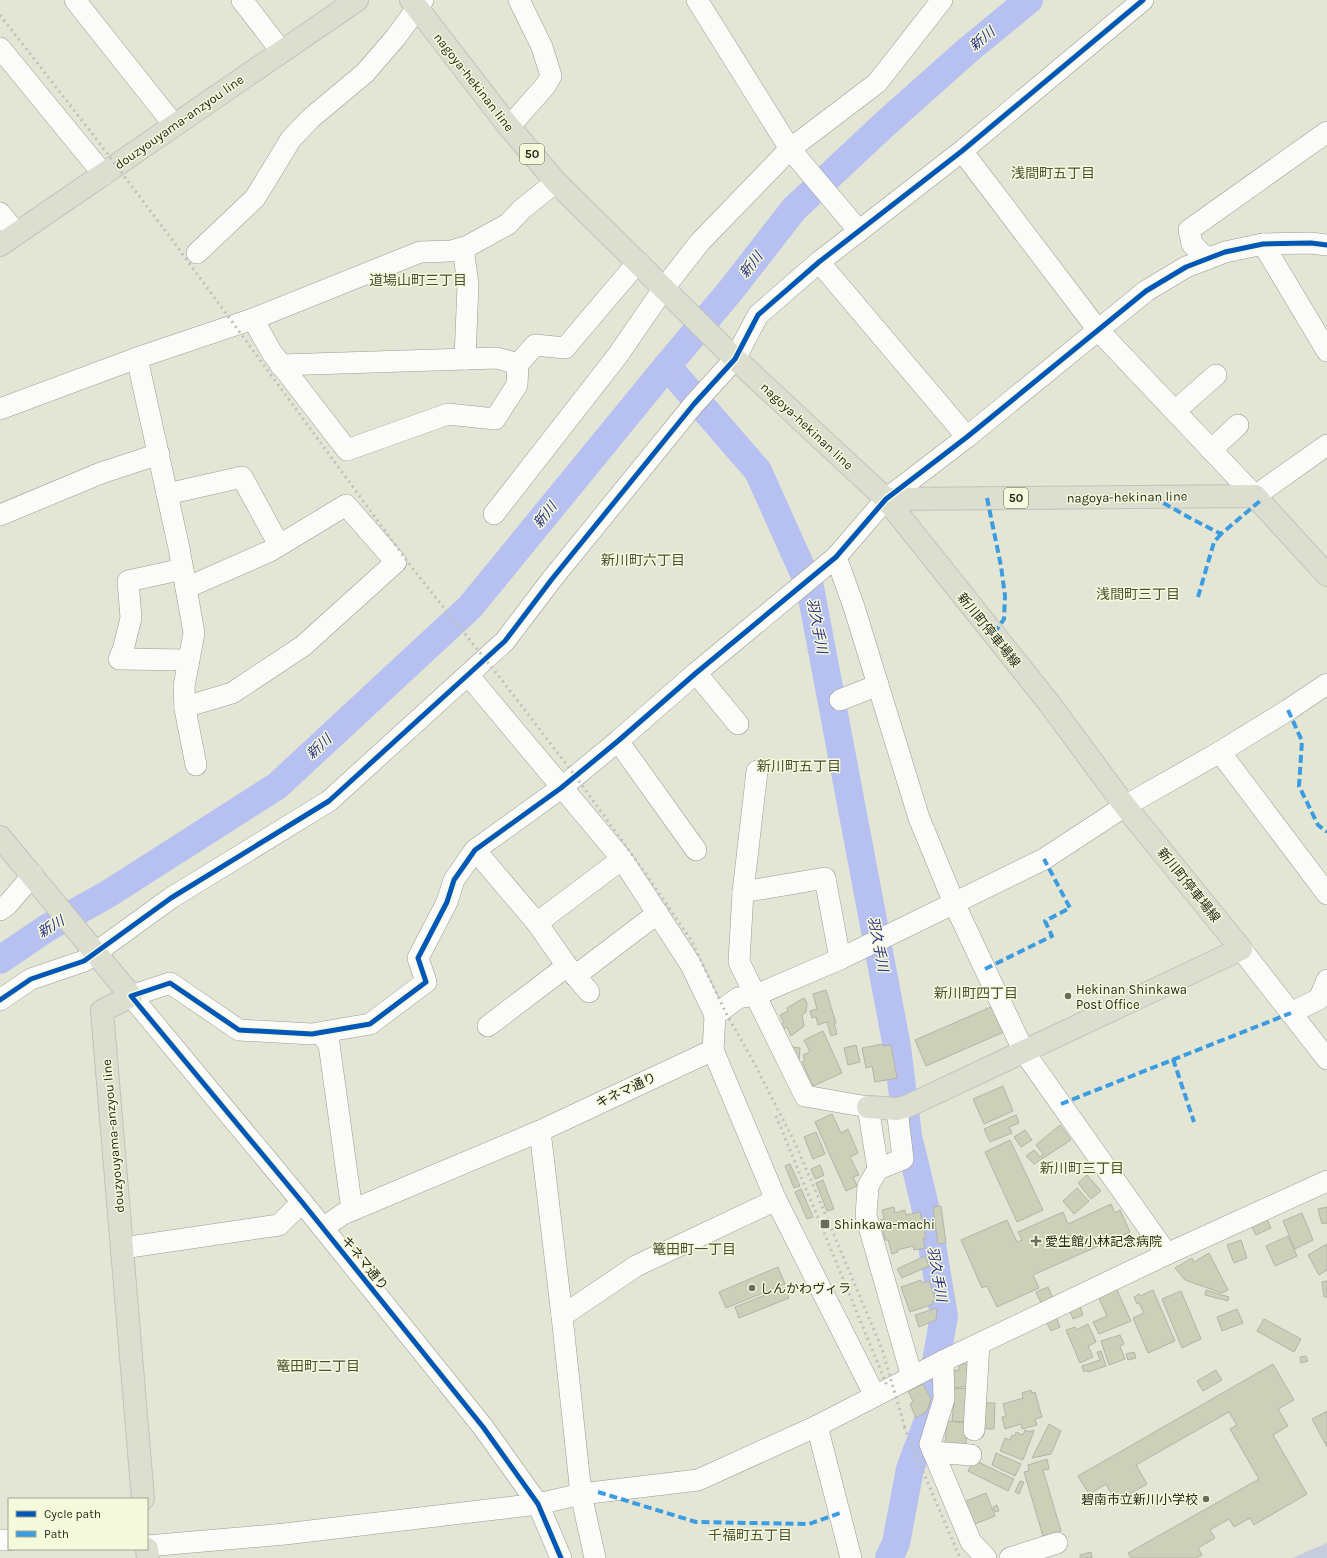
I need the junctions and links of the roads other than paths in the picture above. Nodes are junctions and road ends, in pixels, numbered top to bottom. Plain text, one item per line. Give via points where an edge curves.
1 (75, 0) edge
2 (242, 0) edge
3 (357, 0) edge
4 (519, 0) edge
5 (697, 0) edge
6 (942, 0) edge
7 (1143, 0) edge
8 (417, 3) edge
9 (0, 48) edge
10 (282, 51) junction
11 (174, 126) junction
12 (509, 127) junction
13 (1327, 132) edge
14 (791, 150) junction
15 (962, 151) junction
16 (104, 175) junction
17 (556, 182) junction
18 (0, 213) edge
19 (858, 230) junction
20 (8, 239) edge
21 (1263, 244) junction
22 (1327, 245) edge
23 (463, 248) junction
24 (197, 253) dead end
25 (1207, 259) junction
26 (638, 262) junction
27 (819, 262) junction
28 (667, 291) junction
29 (254, 319) junction
30 (1098, 330) junction
31 (1327, 351) edge
32 (732, 355) junction
33 (137, 358) junction
34 (465, 359) junction
35 (518, 364) junction
36 (280, 365) junction
37 (1216, 376) dead end
38 (0, 409) edge
39 (1175, 411) junction
40 (1238, 425) dead end
41 (967, 437) junction
42 (1327, 445) edge
43 (1211, 450) junction
44 (159, 454) junction
45 (167, 494) junction
46 (1255, 496) junction
47 (886, 499) junction
48 (494, 514) dead end
49 (0, 515) edge
50 (279, 545) junction
51 (836, 557) junction
52 (1327, 575) edge
53 (185, 579) junction
54 (188, 660) junction
55 (696, 673) junction
56 (468, 675) junction
57 (1327, 684) edge
58 (878, 685) junction
59 (840, 700) dead end
60 (185, 707) junction
61 (738, 724) dead end
62 (618, 741) junction
63 (1220, 752) junction
64 (196, 765) dead end
65 (756, 771) dead end
66 (561, 788) junction
67 (1125, 806) junction
68 (0, 837) edge
69 (475, 850) junction
70 (696, 850) dead end
71 (622, 858) junction
72 (37, 880) junction
73 (743, 892) junction
74 (1327, 894) edge
75 (954, 903) junction
76 (0, 910) edge
77 (658, 913) junction
78 (538, 923) junction
79 (93, 948) junction
80 (1241, 949) junction
81 (840, 959) junction
82 (571, 971) junction
83 (1327, 980) edge
84 (589, 992) dead end
85 (756, 994) junction
86 (132, 996) junction
87 (0, 1000) edge
88 (1292, 1013) junction
89 (714, 1015) junction
90 (488, 1026) dead end
91 (320, 1033) junction
92 (713, 1050) junction
93 (1024, 1052) junction
94 (1327, 1059) edge
95 (868, 1107) junction
96 (897, 1109) junction
97 (540, 1130) junction
98 (878, 1169) junction
99 (1327, 1181) edge
100 (776, 1200) junction
101 (302, 1202) junction
102 (352, 1210) junction
103 (323, 1228) junction
104 (123, 1248) junction
105 (1167, 1254) junction
106 (562, 1316) junction
107 (979, 1344) junction
108 (943, 1361) junction
109 (912, 1376) junction
110 (875, 1396) junction
111 (817, 1426) junction
112 (974, 1430) dead end
113 (933, 1452) junction
114 (971, 1455) dead end
115 (581, 1494) junction
116 (143, 1498) edge
117 (538, 1504) junction
118 (1057, 1543) dead end
119 (148, 1548) edge
120 (561, 1558) edge
121 (594, 1558) edge
122 (851, 1558) edge
123 (986, 1558) edge
124 (1010, 1558) edge

1 - 11 street
2 - 10 street
3 - 10 main road, douzyouyama-anzyou line
4 - 12 street via 542,47 551,76
5 - 14 street
6 - 14 street via 877,83
7 - 15 street
8 - 12 main road, nagoya-hekinan line / 50
8 - 24 street via 365,73 311,118 291,139 256,198
9 - 16 street
10 - 11 main road, douzyouyama-anzyou line
11 - 16 main road, douzyouyama-anzyou line
12 - 17 main road, nagoya-hekinan line / 50
13 - 25 street via 1189,230 1192,244
14 - 19 street
14 - 28 street via 700,242
15 - 19 street
15 - 30 street
16 - 20 main road, douzyouyama-anzyou line
17 - 23 street via 508,224
17 - 26 main road, nagoya-hekinan line / 50
18 - 20 street
19 - 27 street
21 - 22 street
21 - 25 street via 1224,252
21 - 31 street
23 - 29 street via 420,252
23 - 34 street via 468,284
25 - 30 street via 1146,290
26 - 28 main road, nagoya-hekinan line / 50
26 - 35 street via 565,348 535,345
27 - 32 street via 758,314
27 - 41 street
28 - 32 main road, nagoya-hekinan line / 50
28 - 48 street
29 - 33 street
29 - 36 street
30 - 39 street
30 - 41 street
32 - 47 main road, nagoya-hekinan line / 50
32 - 56 street via 505,641
33 - 38 street
33 - 44 street
34 - 35 street via 497,358
34 - 36 street
35 - 36 street via 517,385 495,419 448,414 347,450
37 - 39 street
39 - 43 street
40 - 43 street
41 - 47 street
42 - 46 street
43 - 46 street
44 - 45 street
44 - 49 street via 101,473
45 - 50 street via 242,477
45 - 53 street
46 - 47 main road, nagoya-hekinan line / 50
46 - 52 main road
47 - 51 street
47 - 67 main road, 新川町停車場線 via 1049,703
50 - 53 street
50 - 60 street via 346,505 396,562 303,646 232,694
51 - 55 street
51 - 58 street
53 - 54 street via 194,633
53 - 54 street via 128,580 131,618 119,659
54 - 60 street via 184,686
55 - 61 street
55 - 62 street
56 - 66 street
56 - 79 street via 329,802
57 - 63 street
58 - 59 street
58 - 75 street via 919,818
60 - 64 street
62 - 66 street
62 - 70 street
63 - 67 street
63 - 74 street
65 - 73 street
66 - 69 street
66 - 71 street
67 - 75 street via 1044,859
67 - 80 main road, 新川町停車場線
68 - 72 main road
69 - 78 street
69 - 91 street via 454,880 447,902 418,958 426,982 370,1024
71 - 77 street
71 - 78 street
72 - 76 street
72 - 79 main road
73 - 81 street via 825,878
73 - 85 street via 739,962
75 - 81 street
75 - 93 street
77 - 82 street
77 - 89 street via 690,965
78 - 82 street
79 - 86 main road
79 - 87 street via 84,961 32,979
80 - 88 street
80 - 93 main road
81 - 85 street
82 - 84 street
82 - 90 street
83 - 88 street via 1319,999
85 - 89 street via 738,998
85 - 95 street via 805,1096
86 - 91 street via 170,983 240,1030
86 - 101 street, キネマ通り
86 - 104 main road, douzyouyama-anzyou line via 102,1011
88 - 94 street
89 - 92 street
91 - 102 street via 329,1044
92 - 97 street, キネマ通り
92 - 100 street
93 - 96 main road
93 - 105 street
95 - 96 main road
95 - 98 street
96 - 98 street via 903,1159
97 - 102 street, キネマ通り
97 - 106 street
98 - 109 street via 868,1186 866,1216
99 - 105 street
100 - 106 street via 636,1266
100 - 110 street
101 - 103 street, キネマ通り
101 - 104 street via 279,1225
102 - 103 street, キネマ通り
103 - 117 street, キネマ通り via 483,1427
104 - 116 main road, douzyouyama-anzyou line
105 - 107 street
106 - 115 street
107 - 108 street
107 - 112 street
108 - 109 street
108 - 113 street via 944,1399 930,1444
109 - 110 street
110 - 111 street
111 - 115 street via 698,1480
111 - 122 street
113 - 114 street
113 - 123 street via 971,1542
115 - 117 street
115 - 121 street
117 - 119 street
117 - 120 street, キネマ通り
118 - 124 street

